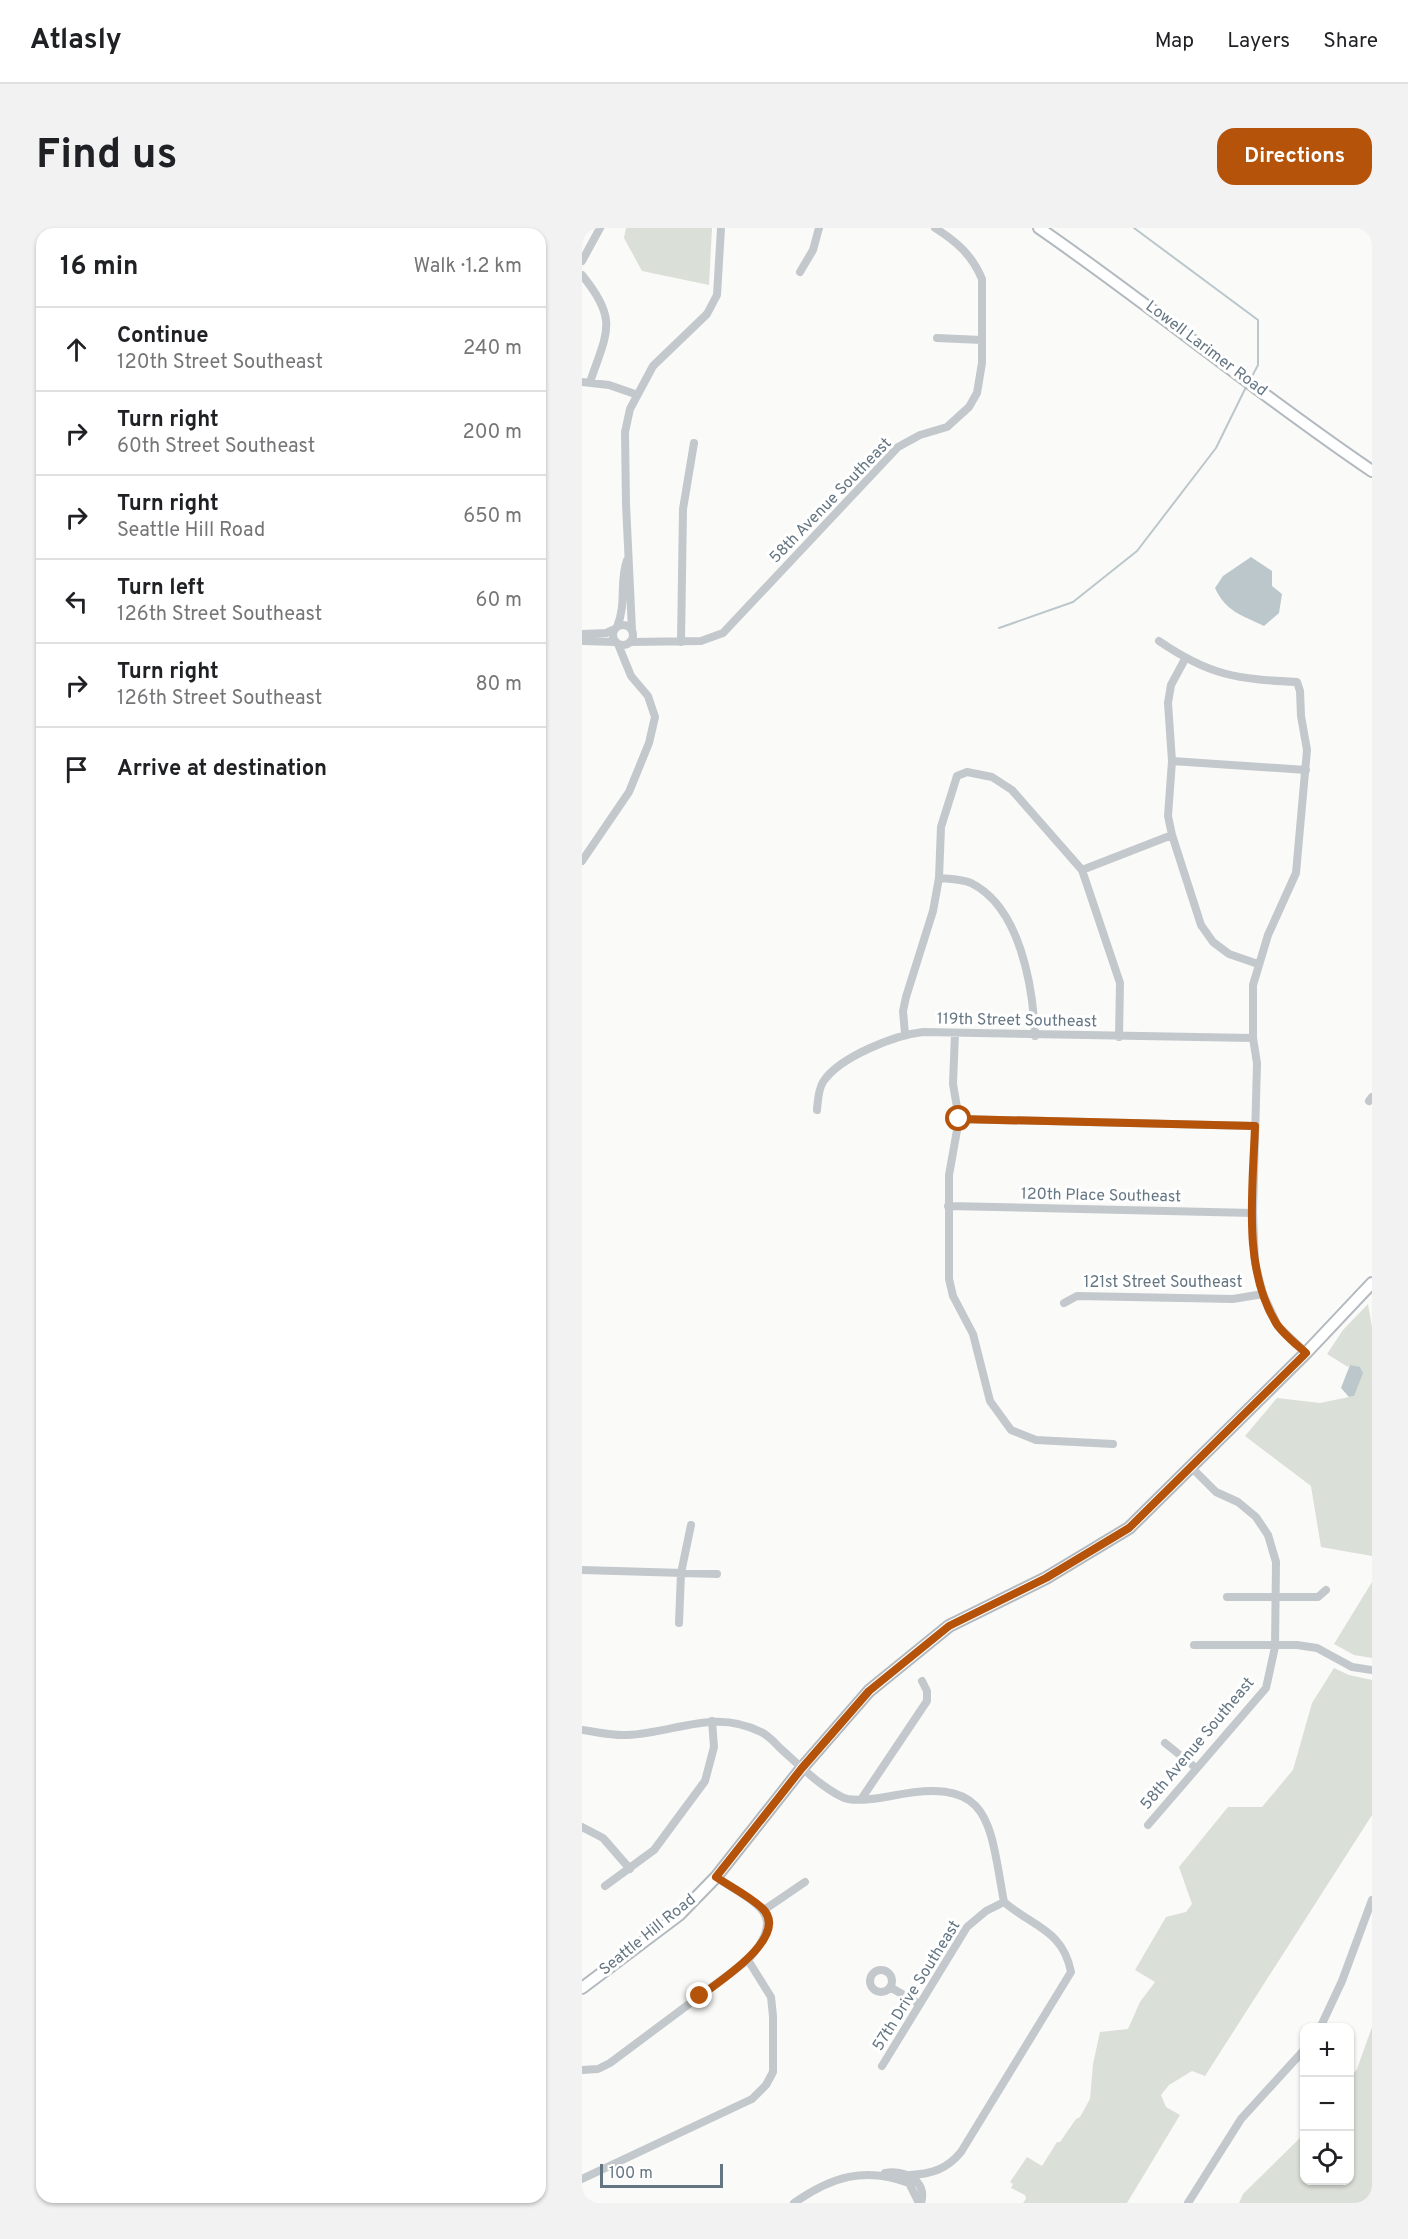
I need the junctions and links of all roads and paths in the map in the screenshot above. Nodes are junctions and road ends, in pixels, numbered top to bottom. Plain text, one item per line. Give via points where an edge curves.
1 (600, 228) edge
2 (721, 228) edge
3 (819, 228) edge
4 (935, 228) edge
5 (1039, 228) edge
6 (582, 261) edge
7 (800, 272) dead end
8 (582, 275) edge
9 (982, 337) junction
10 (937, 338) dead end
11 (586, 382) edge
12 (635, 394) junction
13 (694, 443) dead end
14 (1372, 471) edge
15 (627, 560) junction
16 (616, 628) junction
17 (632, 631) junction
18 (582, 634) edge
19 (582, 641) edge
20 (651, 641) junction
21 (1159, 641) dead end
22 (630, 642) junction
23 (681, 642) junction
24 (617, 643) junction
25 (1185, 659) junction
26 (626, 660) junction
27 (1172, 761) junction
28 (1306, 770) junction
29 (1172, 835) junction
30 (582, 861) edge
31 (1082, 870) junction
32 (939, 878) junction
33 (1258, 964) junction
34 (955, 1033) junction
35 (905, 1034) junction
36 (1035, 1036) junction
37 (1119, 1036) junction
38 (1253, 1038) junction
39 (817, 1110) dead end
40 (959, 1119) junction
41 (1255, 1126) junction
42 (948, 1206) junction
43 (1253, 1213) junction
44 (1372, 1283) edge
45 (1263, 1294) junction
46 (1064, 1303) dead end
47 (1306, 1353) junction
48 (1113, 1443) dead end
49 (1191, 1467) junction
50 (691, 1525) dead end
51 (582, 1570) edge
52 (681, 1573) junction
53 (717, 1574) dead end
54 (1326, 1590) dead end
55 (1227, 1597) dead end
56 (1277, 1598) junction
57 (679, 1623) dead end
58 (1194, 1645) dead end
59 (1275, 1647) junction
60 (1372, 1670) edge
61 (922, 1681) dead end
62 (712, 1721) junction
63 (582, 1731) edge
64 (1165, 1743) dead end
65 (802, 1768) junction
66 (1196, 1768) junction
67 (862, 1798) junction
68 (1148, 1825) dead end
69 (582, 1827) edge
70 (630, 1869) junction
71 (716, 1877) junction
72 (805, 1882) dead end
73 (605, 1887) dead end
74 (1372, 1900) edge
75 (1004, 1902) junction
76 (764, 1910) junction
77 (748, 1960) junction
78 (890, 1987) dead end
79 (582, 1988) edge
80 (919, 2004) junction
81 (1322, 2023) edge
82 (1300, 2054) edge
83 (882, 2066) dead end
84 (582, 2070) edge
85 (880, 2174) junction
86 (910, 2175) junction
87 (582, 2179) edge
88 (795, 2203) edge
89 (920, 2203) edge
90 (1188, 2203) edge

1 - 6 street
2 - 12 street via 717,295 707,314 653,366
3 - 7 street via 813,250
4 - 9 street, 58th Avenue Southeast via 959,244 977,267 983,291
5 - 14 main road, Lowell Larimer Road
8 - 11 street via 606,312 607,336
9 - 10 street
9 - 23 street, 58th Avenue Southeast via 977,393 960,418 898,447 723,633 701,641
11 - 12 street
12 - 15 street via 626,432
13 - 23 street via 682,509
15 - 16 street via 624,602
15 - 17 street
16 - 17 street via 626,625
16 - 18 street via 606,633
16 - 24 street via 613,636
17 - 20 street, 58th Avenue Southeast
17 - 22 street
19 - 24 street
20 - 22 street, 58th Avenue Southeast
20 - 23 street, 58th Avenue Southeast
21 - 25 street
22 - 24 street
22 - 26 street
24 - 26 street
25 - 27 street via 1171,685 1168,703
25 - 28 street via 1221,675 1297,682
26 - 30 street via 631,676 648,696 655,717 629,792
27 - 28 street
27 - 29 street via 1168,816
28 - 33 street via 1296,873
29 - 31 street
29 - 33 street via 1201,925 1213,942 1229,954
31 - 32 street via 1012,790 992,777 967,772 957,776 941,827
31 - 37 street via 1120,983
32 - 35 street via 933,911 906,997
32 - 36 street via 969,882 996,900 1007,916 1033,998
33 - 38 street via 1253,985
34 - 35 street, 119th Street Southeast
34 - 36 street, 119th Street Southeast
34 - 40 street via 953,1084
35 - 39 street, 119th Street Southeast via 836,1068 823,1082
36 - 37 street, 119th Street Southeast
37 - 38 street, 119th Street Southeast
38 - 41 street via 1257,1063
40 - 41 street
40 - 42 street
41 - 43 street
42 - 43 street, 120th Place Southeast
42 - 48 street via 949,1278 953,1296 972,1334 990,1401 1011,1430 1036,1440
43 - 45 street via 1255,1263
44 - 47 main road, Seattle Hill Road
45 - 46 street, 121st Street Southeast via 1233,1299 1077,1296
45 - 47 street via 1278,1326
47 - 49 main road, Seattle Hill Road
49 - 56 street, 58th Avenue Southeast via 1216,1492 1238,1502 1256,1517 1268,1535 1276,1562
49 - 65 main road, Seattle Hill Road via 1129,1528 1046,1578 949,1626 913,1653 869,1691
50 - 52 street
51 - 52 street
52 - 53 street
52 - 57 street
54 - 56 street via 1318,1597
55 - 56 street
56 - 59 street, 58th Avenue Southeast
58 - 59 street
59 - 60 street via 1317,1648 1352,1667
59 - 66 street, 58th Avenue Southeast via 1266,1688
61 - 67 street via 927,1701
62 - 63 street via 627,1735
62 - 65 street via 735,1721 763,1732
62 - 70 street via 714,1747 705,1781 654,1850
64 - 66 street
65 - 67 street via 843,1798
65 - 71 main road, Seattle Hill Road
66 - 68 street, 58th Avenue Southeast
67 - 75 street via 942,1791 959,1794 976,1804 986,1817
69 - 70 street via 603,1838
70 - 73 street
71 - 76 street
71 - 79 main road, Seattle Hill Road via 680,1915
72 - 76 street
74 - 81 street
75 - 80 street, 57th Drive Southeast via 967,1927
75 - 86 street via 1061,1944 1071,1972 961,2152 952,2163 931,2173
76 - 77 street via 768,1922 764,1941
77 - 84 street via 610,2063
77 - 87 street via 771,1997 772,2072 766,2085 752,2099
78 - 80 street
80 - 83 street, 57th Drive Southeast
82 - 90 street via 1241,2119
85 - 86 street
85 - 88 street via 846,2177 825,2184
85 - 89 street via 909,2183
86 - 89 street via 922,2191

